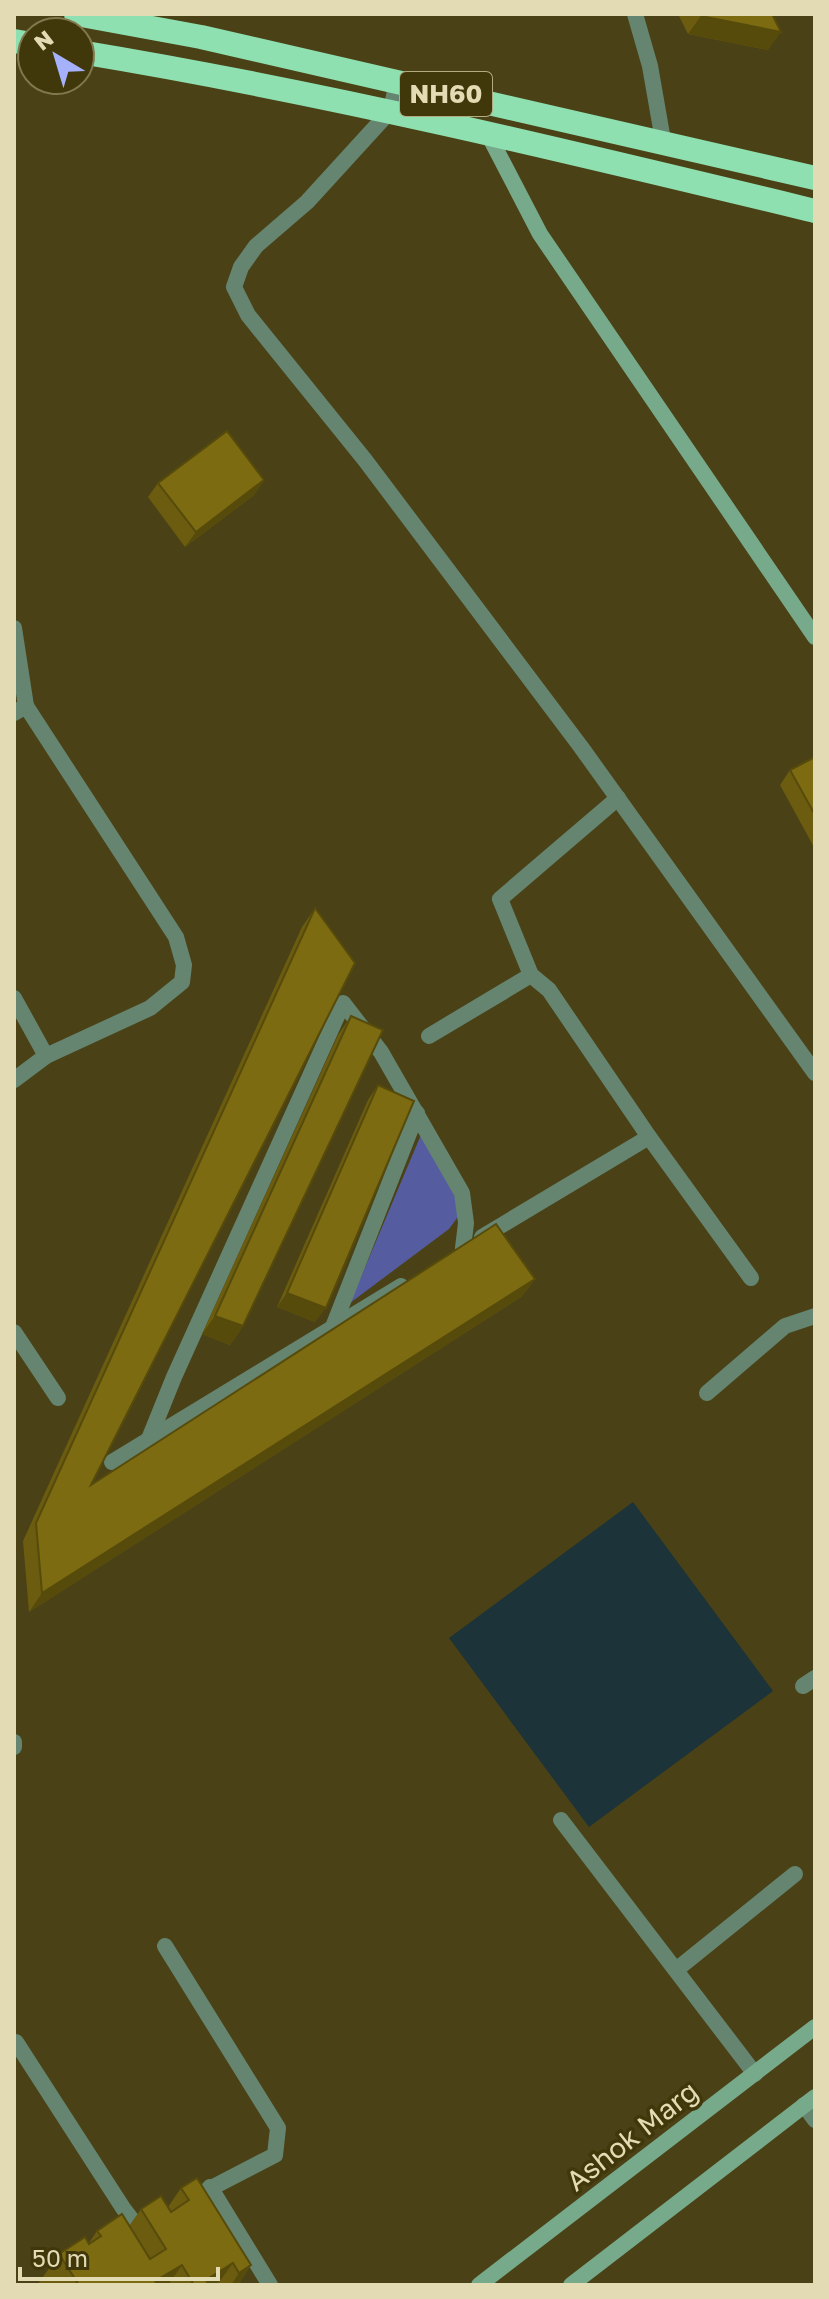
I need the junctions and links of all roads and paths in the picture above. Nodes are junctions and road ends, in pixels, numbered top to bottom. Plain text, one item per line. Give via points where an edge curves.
1 (76, 14) edge
2 (635, 14) edge
3 (96, 55) edge
4 (397, 82) junction
5 (391, 110) junction
6 (487, 132) junction
7 (664, 146) junction
8 (815, 178) edge
9 (815, 211) edge
10 (14, 628) edge
11 (815, 637) edge
12 (20, 709) edge
13 (618, 798) junction
14 (531, 975) junction
15 (14, 998) edge
16 (429, 1036) dead end
17 (46, 1056) junction
18 (815, 1073) edge
19 (14, 1080) edge
20 (417, 1113) junction
21 (649, 1137) junction
22 (421, 1274) edge
23 (751, 1278) dead end
24 (815, 1316) edge
25 (333, 1327) junction
26 (14, 1332) edge
27 (707, 1393) dead end
28 (58, 1398) dead end
29 (149, 1439) junction
30 (112, 1462) edge
31 (561, 1820) dead end
32 (795, 1874) dead end
33 (165, 1946) dead end
34 (676, 1970) junction
35 (815, 2027) edge
36 (16, 2042) dead end
37 (755, 2074) junction
38 (810, 2101) edge
39 (815, 2120) edge
40 (210, 2187) junction
41 (270, 2285) edge
42 (479, 2285) edge
43 (571, 2285) edge

1 - 4 highway, NH60
2 - 7 street
3 - 5 highway, NH60
4 - 5 street
4 - 7 highway, NH60
5 - 6 highway, NH60
5 - 13 street via 307,202 256,246 234,287 248,315 365,460
6 - 9 highway, NH60
6 - 11 street via 540,234
7 - 8 highway, NH60
10 - 12 street
12 - 17 street via 176,937 184,965 182,982 150,1008
13 - 14 street via 500,899
13 - 18 street
14 - 16 street
14 - 21 street via 549,990
15 - 17 street
17 - 19 street
20 - 21 street via 462,1193 466,1223 458,1252
20 - 25 street
20 - 29 street via 381,1052 343,1003
21 - 23 street
22 - 25 street
24 - 27 street via 785,1326
25 - 29 street
26 - 28 street
29 - 30 street
31 - 34 street
32 - 34 street
33 - 40 street via 278,2128 275,2155
34 - 37 street
35 - 37 street, Ashok Marg
36 - 40 street via 136,2225
37 - 42 street, Ashok Marg
38 - 39 street
38 - 43 street
40 - 41 street

